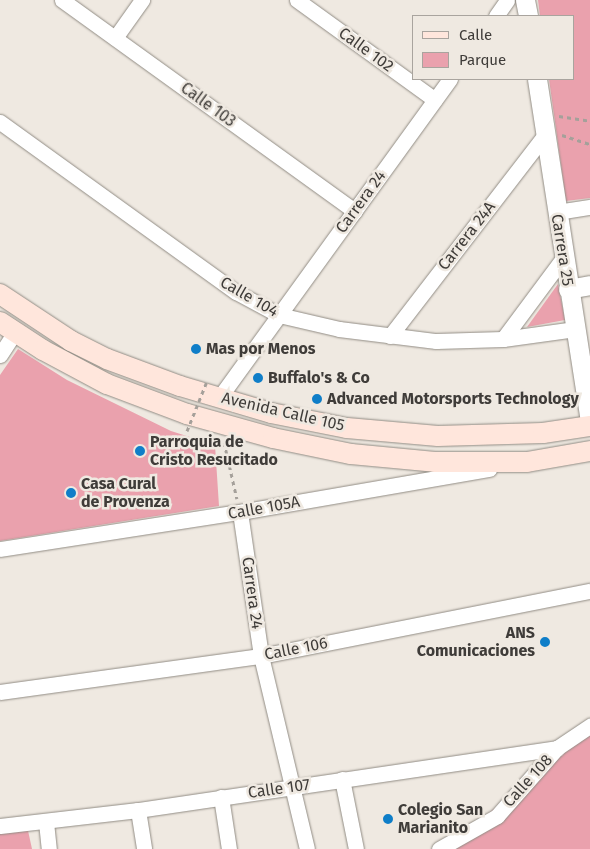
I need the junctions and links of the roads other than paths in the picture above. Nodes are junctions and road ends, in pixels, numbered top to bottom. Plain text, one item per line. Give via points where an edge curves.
1 (62, 0) edge
2 (142, 0) edge
3 (297, 0) edge
4 (507, 0) edge
5 (525, 0) edge
6 (497, 15) edge
7 (528, 15) edge
8 (115, 38) junction
9 (449, 80) edge
10 (537, 80) edge
11 (435, 100) junction
12 (0, 122) edge
13 (544, 126) junction
14 (590, 207) edge
15 (355, 211) junction
16 (557, 212) junction
17 (564, 257) junction
18 (590, 285) edge
19 (568, 289) junction
20 (0, 294) edge
21 (279, 315) junction
22 (7, 327) edge
23 (575, 329) junction
24 (390, 336) junction
25 (503, 339) junction
26 (0, 355) edge
27 (219, 398) junction
28 (590, 420) edge
29 (590, 426) edge
30 (590, 451) edge
31 (527, 462) junction
32 (240, 512) junction
33 (0, 549) edge
34 (590, 591) edge
35 (261, 656) junction
36 (0, 692) edge
37 (590, 726) edge
38 (557, 748) junction
39 (342, 779) junction
40 (293, 788) junction
41 (221, 797) junction
42 (138, 810) junction
43 (46, 822) junction
44 (0, 826) edge
45 (50, 849) edge
46 (144, 849) edge
47 (229, 849) edge
48 (307, 849) edge
49 (356, 849) edge
50 (439, 849) edge

1 - 8 street, Calle 103
2 - 8 street
3 - 11 street, Calle 102
4 - 6 street
5 - 7 street
8 - 15 street, Calle 103
9 - 11 street, Carrera 24
10 - 13 street, Carrera 25
11 - 15 street, Carrera 24
12 - 21 street, Calle 104 via 236,292
13 - 16 street, Carrera 25
13 - 24 street, Carrera 24A
14 - 16 street
15 - 21 street, Carrera 24
16 - 17 street, Carrera 25
17 - 19 street, Carrera 25
17 - 25 street
18 - 19 street
19 - 23 street, Carrera 25
20 - 27 main road, Avenida Calle 105 via 88,350 144,374
21 - 24 street, Calle 104
21 - 27 street, Carrera 24
22 - 26 street
22 - 31 main road, Avenida Calle 105 via 107,384 220,424 368,456 444,462
23 - 25 street, Calle 104
23 - 28 street, Carrera 25
24 - 25 street, Calle 104 via 436,342
27 - 29 main road, Avenida Calle 105 via 312,421 411,435 499,436
30 - 31 main road, Avenida Calle 105
31 - 32 street, Calle 105A
32 - 33 street, Calle 105A
32 - 35 street, Carrera 24
34 - 35 street, Calle 106
35 - 36 street, Calle 106
35 - 40 street, Carrera 24
37 - 38 street, Calle 108
38 - 39 street, Calle 107
38 - 50 street, Calle 108 via 497,816
39 - 40 street, Calle 107
39 - 49 street
40 - 41 street, Calle 107
40 - 48 street, Carrera 24
41 - 42 street, Calle 107
41 - 47 street
42 - 43 street, Calle 107
42 - 46 street
43 - 44 street, Calle 107
43 - 45 street

